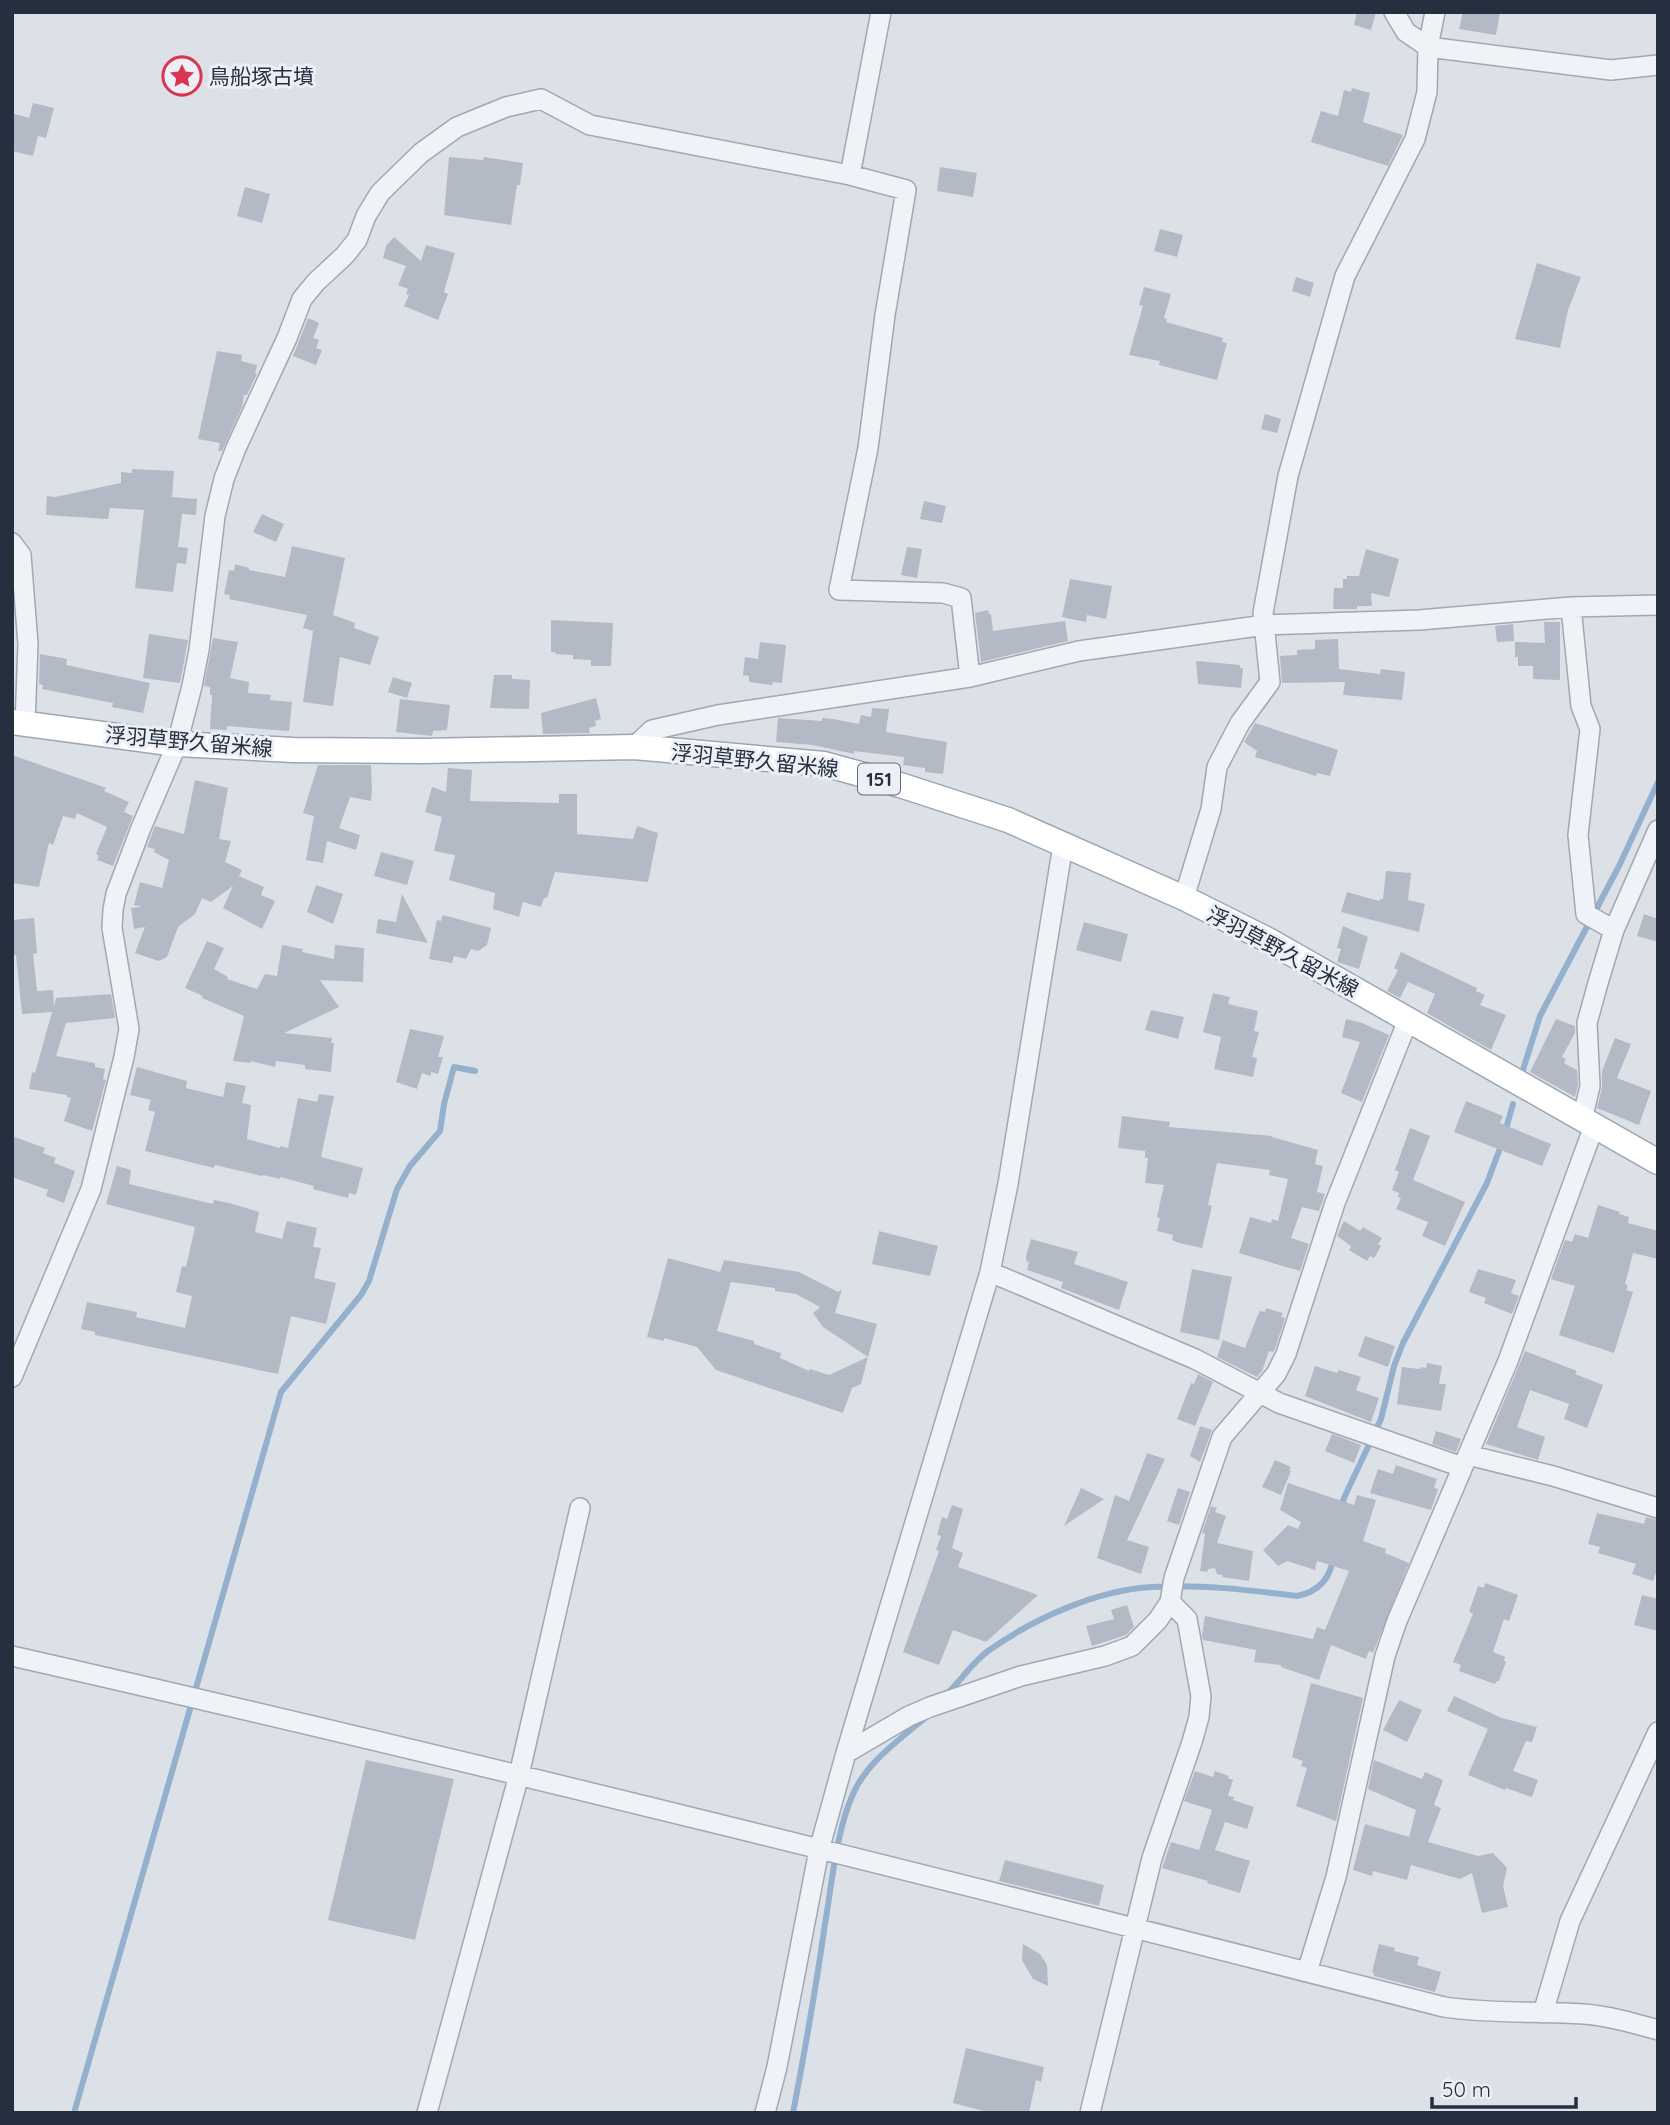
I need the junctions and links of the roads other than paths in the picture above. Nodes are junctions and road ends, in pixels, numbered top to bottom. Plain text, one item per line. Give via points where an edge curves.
1 (881, 12) edge
2 (1394, 12) edge
3 (1435, 12) edge
4 (1428, 47) junction
5 (1658, 65) edge
6 (849, 176) junction
7 (12, 543) edge
8 (1658, 605) edge
9 (1572, 607) junction
10 (1265, 625) junction
11 (970, 677) junction
12 (18, 723) edge
13 (177, 744) junction
14 (634, 747) junction
15 (1658, 830) edge
16 (1063, 845) junction
17 (1184, 898) junction
18 (1614, 930) junction
19 (1408, 1020) junction
20 (1588, 1123) junction
21 (1658, 1162) edge
22 (990, 1272) junction
23 (12, 1377) edge
24 (1260, 1394) junction
25 (1465, 1461) junction
26 (580, 1508) dead end
27 (1658, 1508) edge
28 (1172, 1591) junction
29 (12, 1656) edge
30 (1658, 1732) edge
31 (846, 1753) junction
32 (519, 1775) junction
33 (833, 1852) junction
34 (1134, 1928) junction
35 (1307, 1972) junction
36 (1543, 2013) junction
37 (1658, 2030) edge
38 (427, 2113) edge
39 (765, 2113) edge
40 (1090, 2113) edge

1 - 6 street
2 - 4 street via 1406,32
3 - 4 street
4 - 5 street via 1611,70
4 - 10 street via 1427,92 1415,139 1345,276 1316,370 1288,476 1267,587
6 - 11 street via 906,190 868,449 839,590 943,593 961,598
6 - 13 street via 590,124 541,99 457,127 421,153 380,193 357,240 302,299 236,448 215,516 199,650
7 - 12 street via 21,555 28,644
8 - 9 street
9 - 10 street via 1419,620
9 - 18 street via 1581,706 1590,729 1578,835 1591,918
10 - 11 street via 1079,652
10 - 17 street via 1270,682 1240,723 1217,767 1211,809
11 - 14 street via 718,715 652,730
12 - 13 main road, 浮羽草野久留米線 / 151
13 - 14 main road, 浮羽草野久留米線 / 151 via 422,751
13 - 23 street via 116,894 113,928 129,1029 91,1189
14 - 16 main road, 浮羽草野久留米線 / 151 via 824,764 1008,820
15 - 18 street
16 - 17 main road, 浮羽草野久留米線 / 151
16 - 22 street
17 - 19 main road, 浮羽草野久留米線 / 151
18 - 20 street via 1587,1023
19 - 20 main road, 浮羽草野久留米線 / 151
19 - 24 street via 1335,1203 1286,1354
20 - 21 main road, 浮羽草野久留米線 / 151
20 - 25 street via 1508,1361
22 - 24 street via 1195,1359
22 - 31 street
24 - 25 street
24 - 28 street via 1223,1437
25 - 27 street via 1553,1476
25 - 35 street via 1385,1656 1336,1877
26 - 32 street
28 - 31 street via 1158,1620 1132,1646 930,1707
28 - 34 street via 1187,1619 1201,1696 1199,1717
29 - 32 street
30 - 36 street via 1570,1921
31 - 33 street
32 - 33 street
32 - 38 street
33 - 34 street
33 - 39 street
34 - 35 street
34 - 40 street
35 - 36 street via 1444,2007
36 - 37 street via 1613,2018

